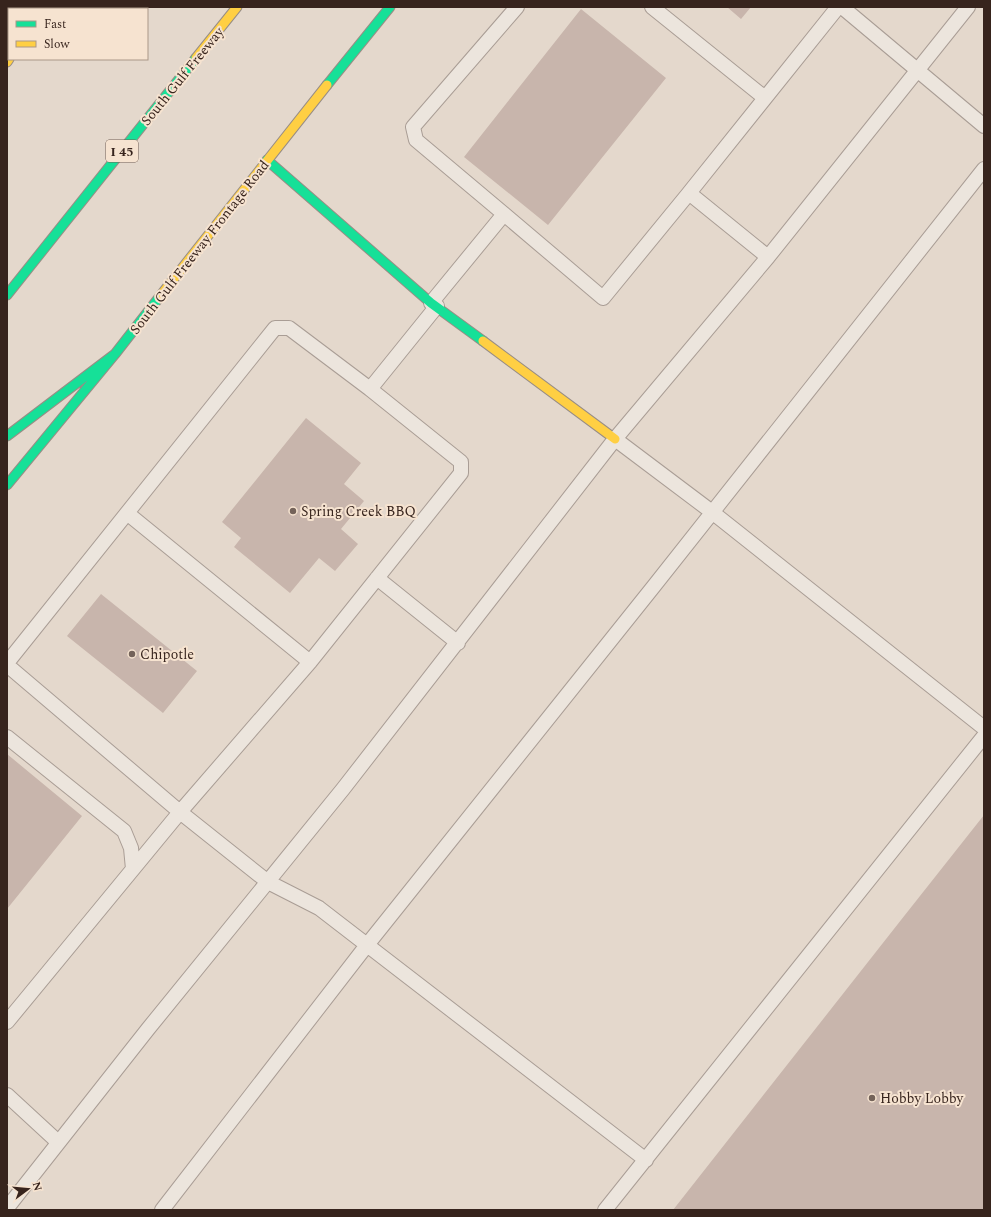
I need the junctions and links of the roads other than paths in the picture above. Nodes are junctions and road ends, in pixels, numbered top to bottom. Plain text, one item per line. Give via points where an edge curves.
1 (237, 7) edge
2 (390, 7) edge
3 (517, 7) edge
4 (652, 7) edge
5 (838, 7) edge
6 (842, 7) edge
7 (968, 7) edge
8 (917, 71) junction
9 (765, 98) junction
10 (984, 126) edge
11 (267, 160) junction
12 (984, 169) edge
13 (689, 193) junction
14 (504, 214) junction
15 (768, 257) junction
16 (7, 295) edge
17 (434, 305) junction
18 (116, 354) junction
19 (370, 389) junction
20 (7, 436) edge
21 (615, 439) junction
22 (7, 485) edge
23 (712, 512) junction
24 (126, 514) junction
25 (377, 578) junction
26 (458, 643) junction
27 (310, 662) junction
28 (7, 664) edge
29 (984, 728) edge
30 (984, 736) edge
31 (7, 737) edge
32 (180, 812) junction
33 (133, 869) junction
34 (268, 882) junction
35 (367, 945) junction
36 (7, 1022) edge
37 (7, 1096) edge
38 (58, 1142) junction
39 (646, 1160) junction
40 (7, 1208) edge
41 (162, 1210) edge
42 (606, 1210) edge

1 - 16 main road, South Gulf Freeway / I 45
2 - 11 main road, South Gulf Freeway Frontage Road
3 - 14 lane via 413,126 416,140
4 - 9 lane
5 - 9 lane
6 - 8 lane
7 - 8 lane
8 - 10 lane
8 - 15 lane
9 - 13 lane
11 - 17 main road
11 - 18 main road, South Gulf Freeway Frontage Road
12 - 23 lane
13 - 14 lane via 603,298
13 - 15 lane
14 - 17 lane
15 - 21 lane
17 - 19 lane
17 - 21 main road
18 - 20 main road
18 - 22 main road, South Gulf Freeway Frontage Road
19 - 24 lane via 289,328 275,328
19 - 25 lane via 461,462 461,473
21 - 23 lane
21 - 26 lane
23 - 29 lane
23 - 35 lane
24 - 27 lane
24 - 28 lane
25 - 26 lane
25 - 27 lane
26 - 34 lane
27 - 32 lane
28 - 32 lane
30 - 39 lane
31 - 33 lane via 124,832 131,848
32 - 33 lane
32 - 34 lane
33 - 36 lane
34 - 35 lane via 319,908
34 - 38 lane
35 - 39 lane
35 - 41 lane
37 - 38 lane
38 - 40 lane
39 - 42 lane

